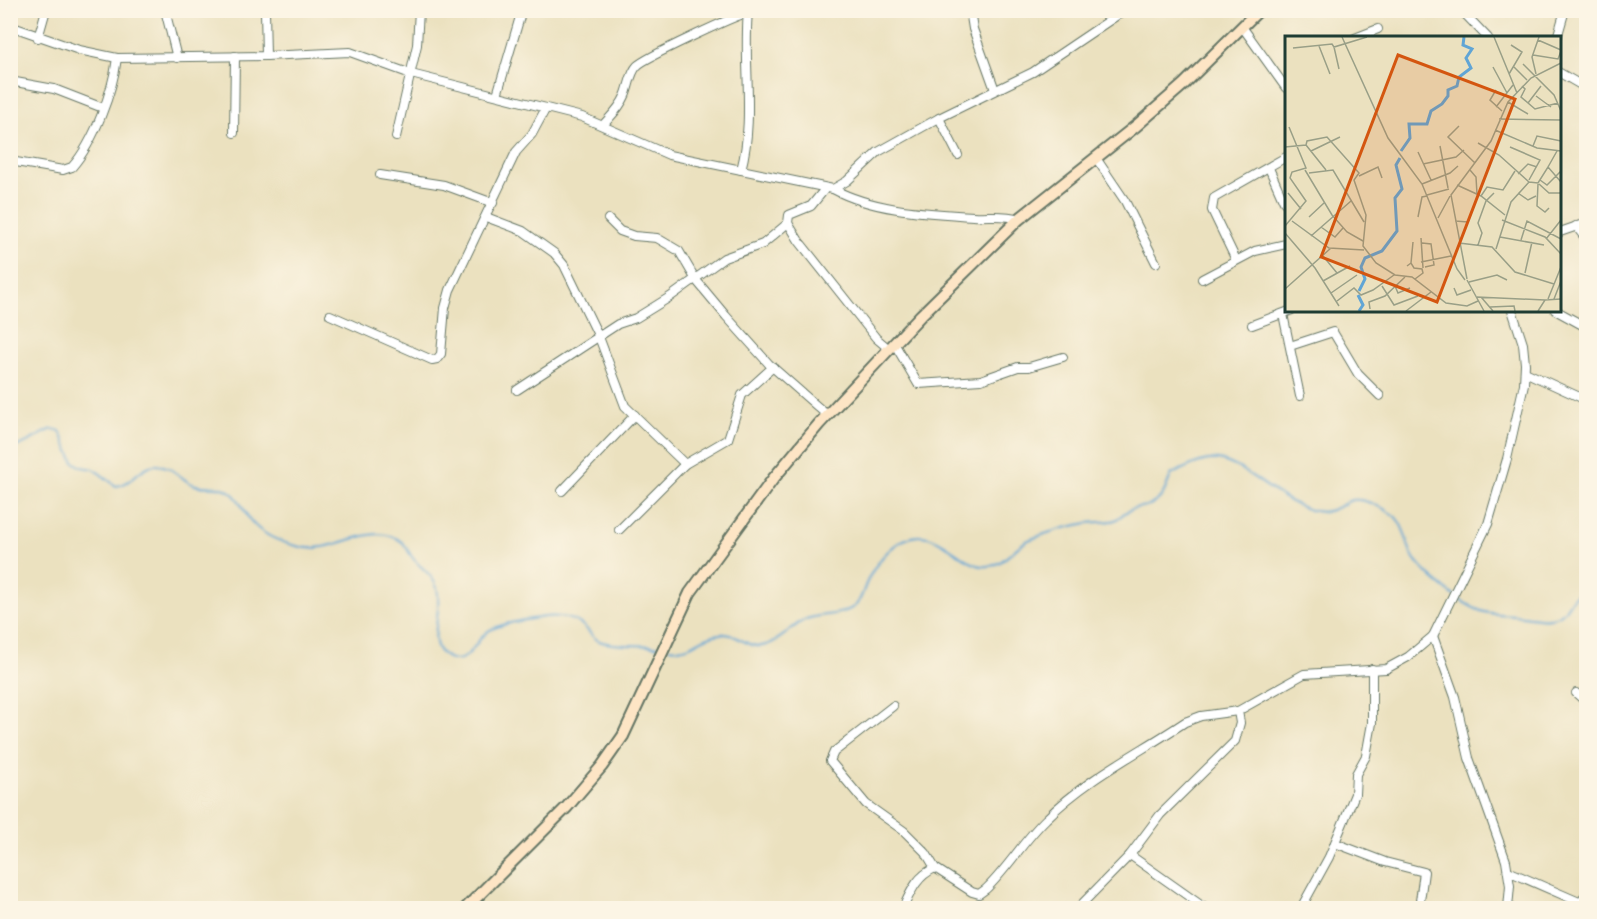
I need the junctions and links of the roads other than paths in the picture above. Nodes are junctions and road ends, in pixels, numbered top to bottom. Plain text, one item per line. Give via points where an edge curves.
1 (46, 10) edge
2 (165, 10) edge
3 (265, 10) edge
4 (419, 10) edge
5 (522, 10) edge
6 (970, 10) edge
7 (1125, 10) edge
8 (1259, 10) edge
9 (1565, 10) edge
10 (1462, 11) edge
11 (748, 12) edge
12 (10, 26) edge
13 (1243, 28) junction
14 (1378, 29) dead end
15 (1360, 36) edge
16 (1486, 36) edge
17 (1558, 36) edge
18 (38, 38) junction
19 (235, 56) junction
20 (266, 56) junction
21 (117, 58) junction
22 (177, 58) junction
23 (411, 74) junction
24 (1561, 74) edge
25 (10, 81) edge
26 (1285, 85) edge
27 (1587, 88) edge
28 (995, 90) junction
29 (497, 94) junction
30 (103, 108) junction
31 (546, 108) junction
32 (939, 117) junction
33 (603, 125) junction
34 (234, 133) dead end
35 (396, 137) dead end
36 (958, 155) dead end
37 (1096, 158) junction
38 (1285, 158) edge
39 (10, 161) edge
40 (1269, 168) junction
41 (741, 170) junction
42 (380, 175) dead end
43 (829, 189) junction
44 (1284, 201) dead end
45 (493, 203) junction
46 (486, 217) junction
47 (608, 219) dead end
48 (1019, 219) junction
49 (788, 223) junction
50 (1587, 223) edge
51 (1576, 226) junction
52 (1561, 232) edge
53 (1587, 239) edge
54 (1285, 245) edge
55 (1236, 260) junction
56 (1156, 263) dead end
57 (1202, 279) dead end
58 (696, 280) junction
59 (1287, 312) edge
60 (1513, 312) edge
61 (1559, 312) edge
62 (330, 315) dead end
63 (1252, 325) dead end
64 (1587, 327) edge
65 (599, 337) junction
66 (892, 346) junction
67 (1290, 346) junction
68 (1063, 357) dead end
69 (773, 367) junction
70 (1525, 372) junction
71 (517, 390) dead end
72 (1300, 396) dead end
73 (1380, 396) dead end
74 (1587, 400) edge
75 (635, 415) junction
76 (827, 415) junction
77 (686, 464) junction
78 (562, 491) dead end
79 (620, 530) dead end
80 (1433, 636) junction
81 (1372, 669) junction
82 (1576, 693) dead end
83 (1587, 702) edge
84 (893, 706) dead end
85 (1238, 711) junction
86 (1335, 843) junction
87 (1130, 855) junction
88 (935, 868) junction
89 (1508, 871) junction
90 (1587, 894) edge
91 (1584, 904) edge
92 (466, 909) edge
93 (903, 909) edge
94 (1078, 909) edge
95 (1204, 909) edge
96 (1301, 909) edge
97 (1419, 909) edge
98 (1508, 909) edge

1 - 18 street
2 - 22 street
3 - 20 street
4 - 23 street
5 - 29 street
6 - 28 street
7 - 28 street via 1033,72
8 - 13 main road
9 - 17 street
10 - 16 street
11 - 33 street via 684,39 637,66 621,104
11 - 41 street via 748,137
12 - 18 street
13 - 26 street
13 - 37 main road
14 - 15 street
18 - 21 street
19 - 20 street
19 - 22 street
19 - 34 street
20 - 23 street via 350,52
21 - 22 street
21 - 30 street
23 - 29 street
23 - 35 street
24 - 27 street
25 - 30 street via 54,89
28 - 32 street
29 - 31 street
30 - 39 street via 72,168
31 - 33 street
31 - 45 street via 532,134 516,152
32 - 36 street
32 - 43 street via 878,152 847,181
33 - 41 street via 669,155
37 - 48 main road
37 - 56 street via 1125,201
38 - 40 street
40 - 44 street
40 - 55 street via 1222,191 1211,204
41 - 43 street
42 - 45 street via 444,185
43 - 48 street via 854,200 897,208
43 - 49 street via 811,206 789,215
45 - 46 street
46 - 62 street via 450,290 441,354 437,359
46 - 65 street via 522,231 554,253 564,265
47 - 58 street via 620,231 669,243 679,251
48 - 66 main road
49 - 58 street via 763,244 724,258
49 - 66 street via 876,338
50 - 51 street
51 - 52 street
51 - 53 street
54 - 55 street
55 - 57 street
58 - 65 street
58 - 69 street
59 - 63 street
59 - 67 street
60 - 70 street via 1523,344
61 - 64 street
65 - 71 street
65 - 75 street via 620,396
66 - 68 street via 918,384 981,380
66 - 76 main road
67 - 72 street
67 - 73 street via 1334,332 1358,374
69 - 76 street
69 - 77 street via 742,394 728,439
70 - 74 street
70 - 80 street via 1507,459 1488,524
75 - 77 street
75 - 78 street
76 - 92 main road via 793,454 690,592 623,736 602,766
77 - 79 street
80 - 81 street via 1386,669
80 - 89 street
81 - 85 street via 1304,674
81 - 86 street via 1369,743 1356,774 1353,802
82 - 83 street
84 - 88 street via 834,752 830,762 867,804 926,853
85 - 87 street via 1240,723 1235,741 1160,815
85 - 88 street via 1185,722 1097,775 1044,820 1004,872 979,894
86 - 96 street
86 - 97 street via 1424,872
87 - 94 street
87 - 95 street
88 - 93 street via 917,880
89 - 91 street
89 - 98 street
90 - 91 street

